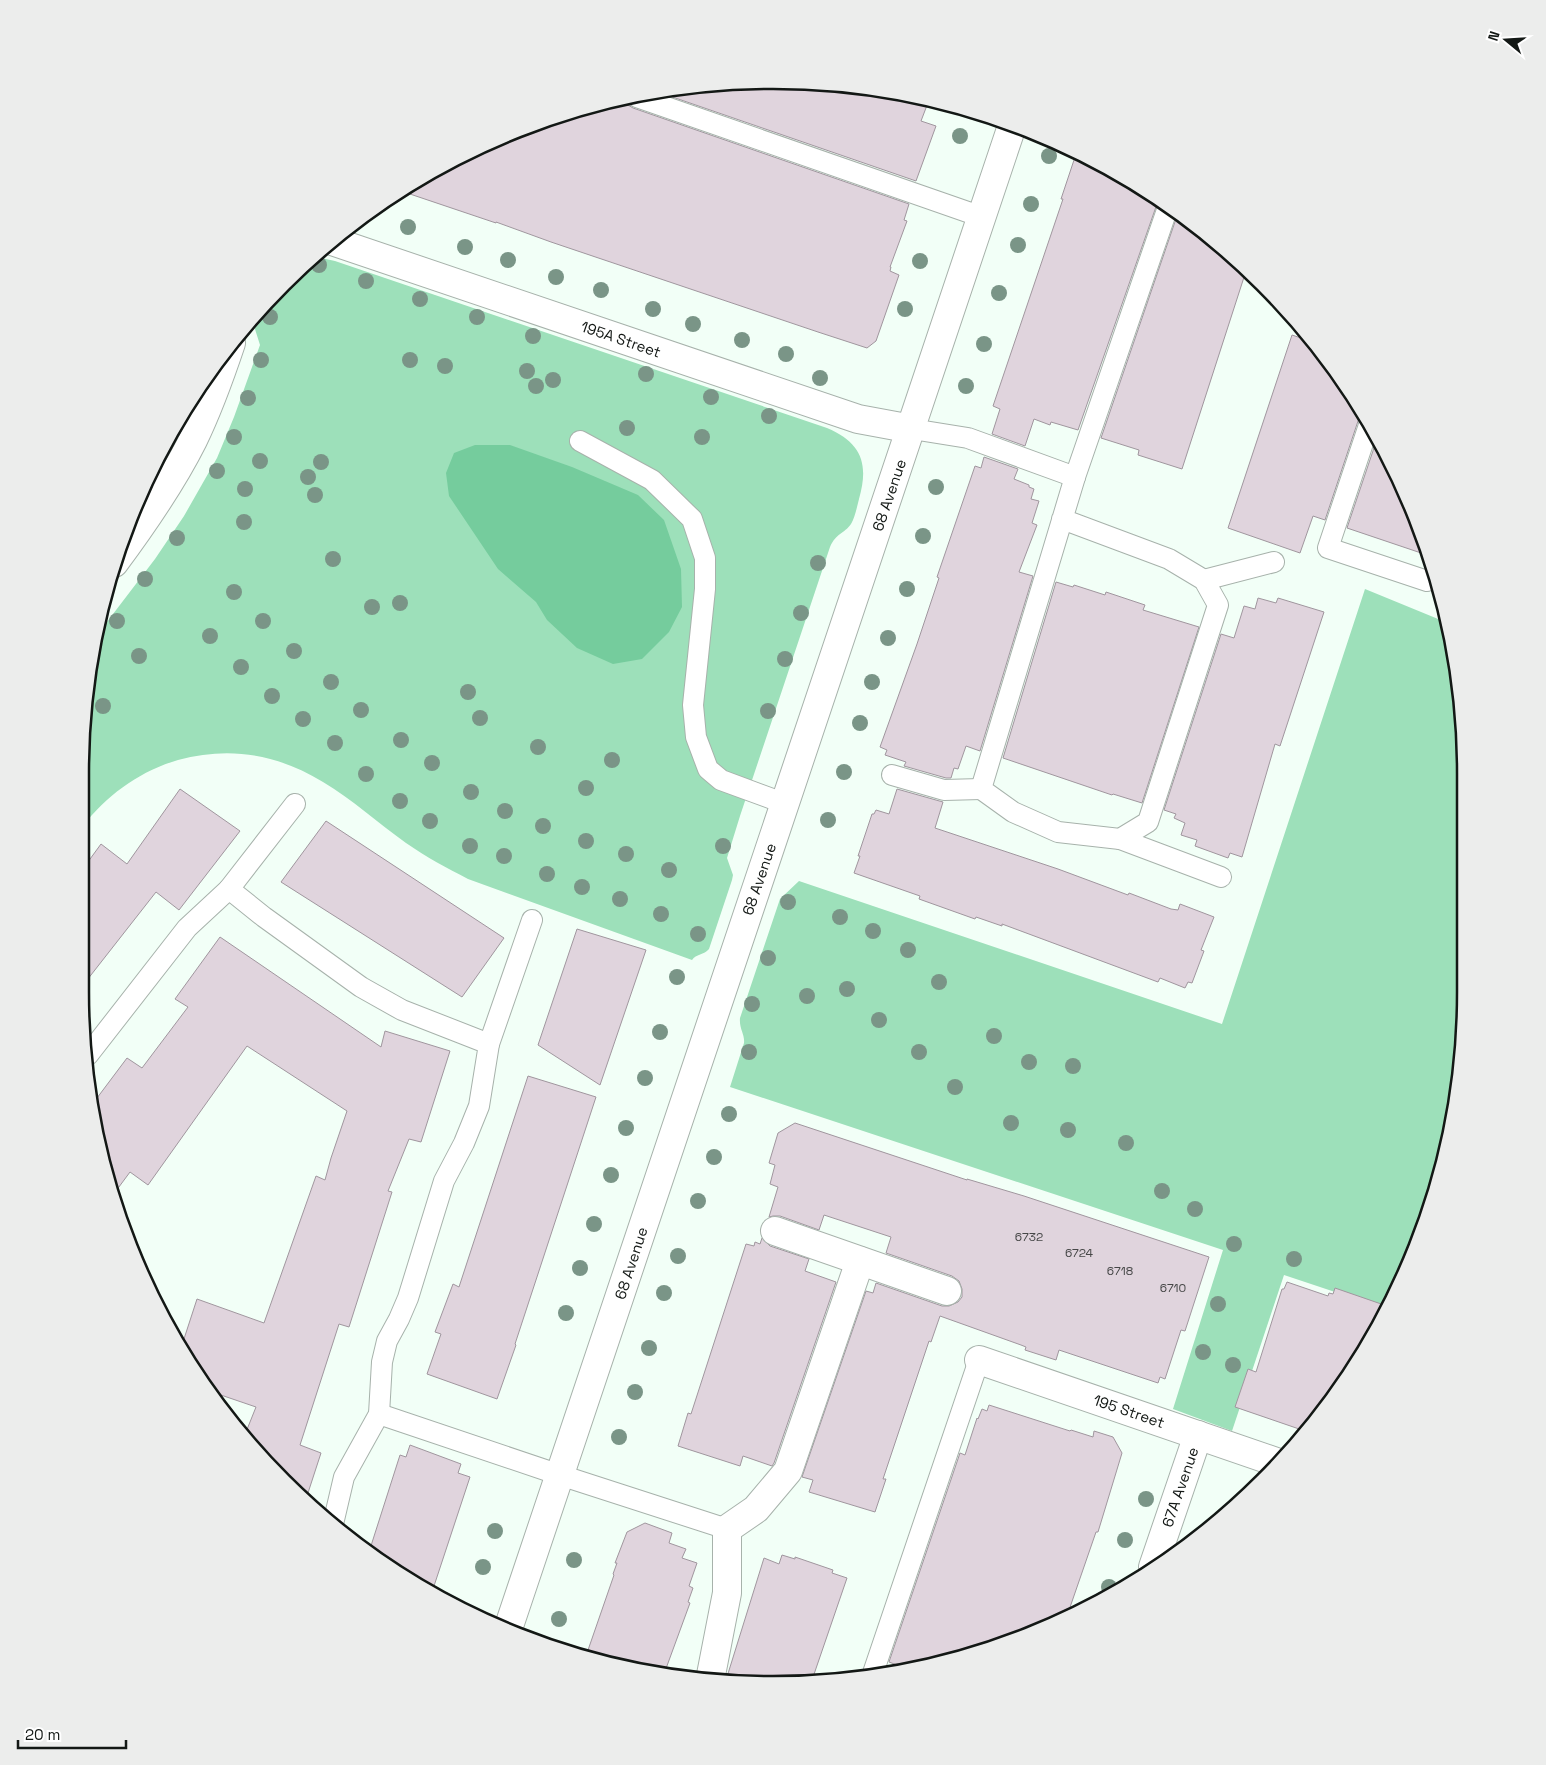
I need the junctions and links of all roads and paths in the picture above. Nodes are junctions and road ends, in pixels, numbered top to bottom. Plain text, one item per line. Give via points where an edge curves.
1 (648, 101) edge
2 (1010, 132) edge
3 (1166, 213) edge
4 (982, 217) junction
5 (340, 244) edge
6 (223, 367) edge
7 (912, 429) junction
8 (1367, 432) edge
9 (580, 441) dead end
10 (1075, 477) junction
11 (1062, 519) junction
12 (135, 526) edge
13 (1274, 562) dead end
14 (1204, 580) junction
15 (1427, 581) dead end
16 (892, 775) dead end
17 (981, 789) junction
18 (295, 804) dead end
19 (786, 804) junction
20 (1120, 839) junction
21 (1221, 877) dead end
22 (229, 889) junction
23 (532, 920) dead end
24 (489, 1044) junction
25 (92, 1050) edge
26 (775, 1231) dead end
27 (860, 1260) junction
28 (947, 1291) dead end
29 (979, 1360) joint
30 (379, 1414) junction
31 (1198, 1435) junction
32 (1272, 1460) edge
33 (560, 1475) junction
34 (334, 1516) edge
35 (727, 1529) junction
36 (1156, 1559) edge
37 (510, 1624) edge
38 (875, 1668) edge
39 (711, 1673) edge

1 - 4 lane
2 - 4 street, 68 Avenue
3 - 10 lane
4 - 7 street, 68 Avenue
5 - 7 street, 195A Street via 858,419
6 - 12 street via 193,440 164,492
7 - 10 lane via 968,438
7 - 19 street, 68 Avenue
8 - 15 lane via 1328,548
9 - 19 lane via 652,480 692,519 705,558 693,705 696,737 708,769 721,780
10 - 11 lane
11 - 14 lane via 1169,559
11 - 17 lane
13 - 14 lane
14 - 20 lane via 1218,605 1148,822
16 - 17 lane via 944,790
17 - 20 lane via 1013,812 1058,832
18 - 22 lane
19 - 33 street, 68 Avenue
20 - 21 lane
22 - 24 lane via 361,986 402,1010
22 - 25 lane via 187,928
23 - 24 lane
24 - 30 lane via 479,1106 444,1181 408,1298 388,1341 382,1362
26 - 27 street
27 - 28 street
27 - 35 street via 788,1471 756,1509
29 - 31 street, 195 Street
29 - 38 lane
30 - 33 lane
30 - 34 lane via 344,1477
31 - 32 street, 195 Street
31 - 36 street, 67A Avenue
33 - 35 lane
33 - 37 street, 68 Avenue
35 - 39 street via 727,1593

